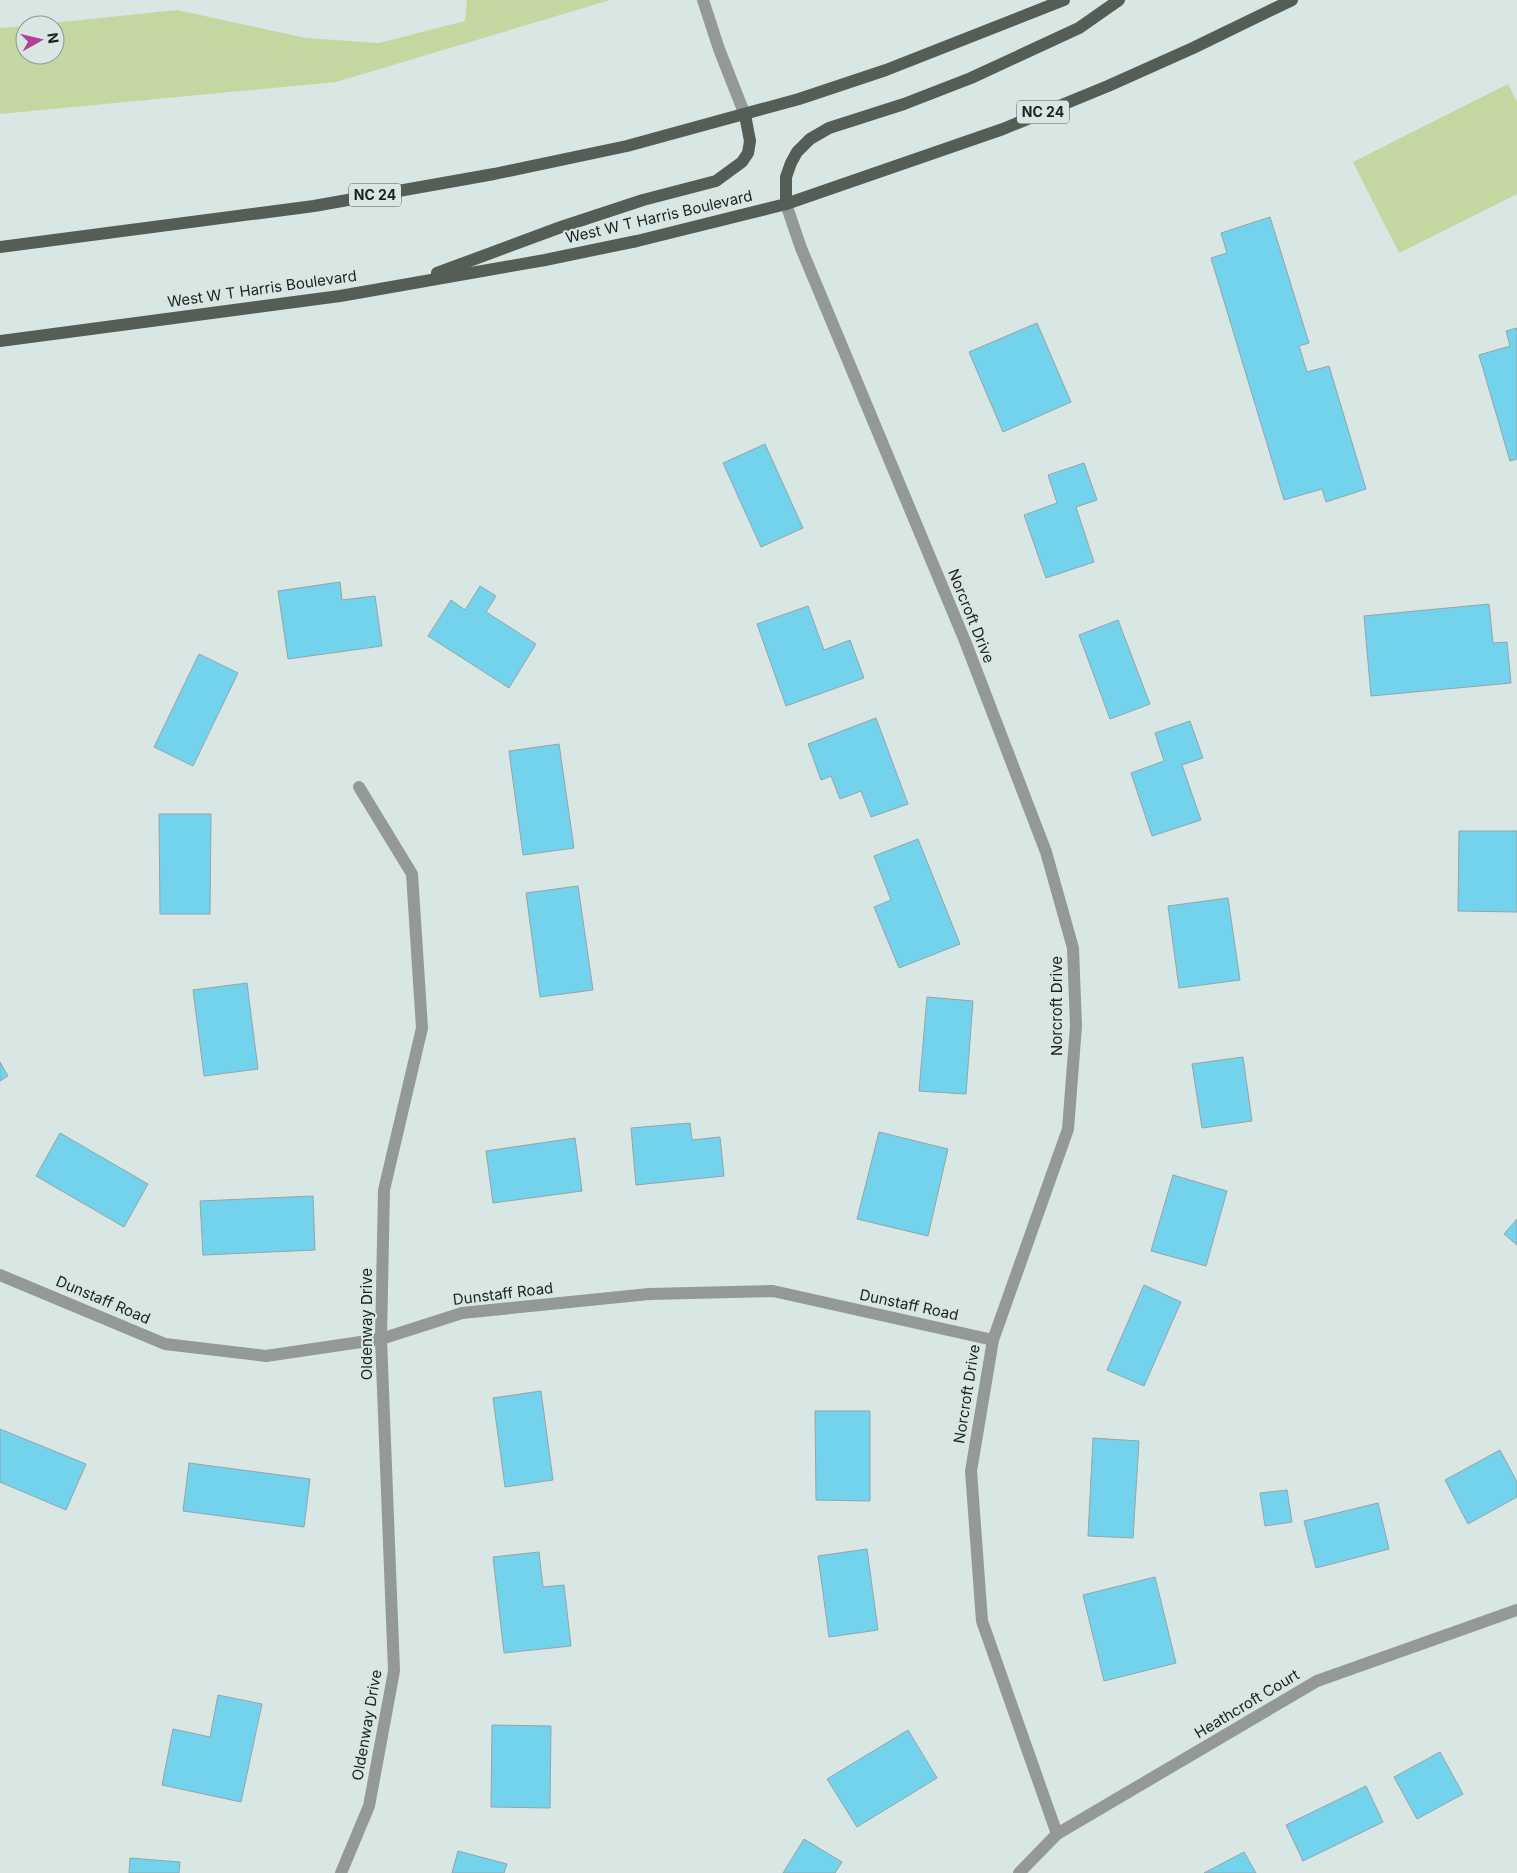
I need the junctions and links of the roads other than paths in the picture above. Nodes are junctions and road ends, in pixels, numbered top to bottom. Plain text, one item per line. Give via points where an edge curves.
1 (703, 0) edge
2 (1064, 0) edge
3 (1119, 0) edge
4 (1292, 0) edge
5 (745, 114) junction
6 (786, 204) junction
7 (0, 247) edge
8 (406, 284) junction
9 (0, 341) edge
10 (359, 787) dead end
11 (0, 1275) edge
12 (381, 1339) junction
13 (993, 1340) junction
14 (1517, 1610) edge
15 (1057, 1834) junction
16 (341, 1873) edge
17 (1019, 1873) edge

1 - 5 street
2 - 5 main road, NC 24 via 886,70
3 - 6 main road via 1079,28 971,78 829,128 810,139 791,163 786,177
4 - 6 main road, West W T Harris Boulevard / NC 24 via 1108,86 1003,129
5 - 7 main road, NC 24 via 627,146 494,174 314,206
5 - 8 main road via 750,141 748,152 742,162 716,180 561,227
6 - 8 main road, West W T Harris Boulevard / NC 24 via 609,247
6 - 13 street, Norcroft Drive via 801,248 965,641 1043,842 1073,948 1076,1026 1068,1129
8 - 9 main road, West W T Harris Boulevard / NC 24 via 340,296
10 - 12 street, Oldenway Drive via 412,874 422,1028 384,1190
11 - 12 street, Dunstaff Road via 165,1344 266,1356
12 - 13 street, Dunstaff Road via 462,1313 649,1294 773,1291
12 - 16 street, Oldenway Drive via 394,1671 369,1806
13 - 15 street, Norcroft Drive via 971,1471 982,1621
14 - 15 street, Heathcroft Court via 1317,1681
15 - 17 street, Heathcroft Court

